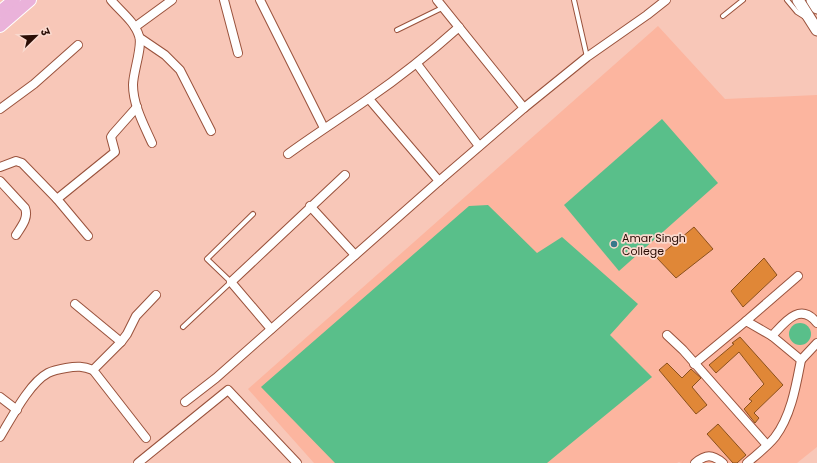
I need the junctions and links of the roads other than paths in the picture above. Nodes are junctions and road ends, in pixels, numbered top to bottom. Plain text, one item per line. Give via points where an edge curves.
1 (14, 0) edge
2 (20, 0) edge
3 (30, 0) edge
4 (111, 0) edge
5 (172, 0) edge
6 (224, 0) edge
7 (260, 0) edge
8 (437, 0) edge
9 (574, 0) edge
10 (666, 0) edge
11 (743, 0) edge
12 (787, 0) edge
13 (798, 0) edge
14 (812, 0) edge
15 (442, 8) junction
16 (817, 8) edge
17 (0, 12) edge
18 (724, 16) dead end
19 (0, 17) edge
20 (809, 18) junction
21 (0, 26) edge
22 (135, 27) junction
23 (459, 28) junction
24 (398, 30) dead end
25 (817, 30) edge
26 (140, 38) junction
27 (78, 45) dead end
28 (238, 53) dead end
29 (587, 57) junction
30 (417, 64) junction
31 (369, 99) junction
32 (137, 107) junction
33 (524, 108) junction
34 (0, 109) edge
35 (324, 128) junction
36 (211, 131) dead end
37 (152, 143) dead end
38 (479, 146) junction
39 (288, 154) dead end
40 (0, 167) edge
41 (344, 174) dead end
42 (0, 181) edge
43 (439, 181) junction
44 (57, 199) junction
45 (310, 206) junction
46 (253, 214) dead end
47 (16, 235) dead end
48 (88, 236) dead end
49 (355, 255) junction
50 (798, 276) dead end
51 (231, 282) junction
52 (156, 295) dead end
53 (75, 304) dead end
54 (816, 320) edge
55 (746, 321) junction
56 (183, 328) dead end
57 (271, 329) junction
58 (667, 335) dead end
59 (772, 336) junction
60 (121, 342) junction
61 (817, 343) edge
62 (801, 360) junction
63 (694, 364) junction
64 (93, 370) junction
65 (0, 397) edge
66 (185, 402) dead end
67 (17, 410) junction
68 (0, 437) edge
69 (146, 438) dead end
70 (767, 445) junction
71 (138, 463) edge
72 (297, 463) edge
73 (695, 463) edge
74 (723, 463) edge
75 (747, 463) edge

1 - 17 main road
2 - 19 main road
3 - 21 main road
4 - 22 street
5 - 22 street
6 - 28 street
7 - 35 street
8 - 15 street
9 - 29 lane
10 - 29 street
11 - 18 lane
12 - 20 lane via 800,14
13 - 20 street
14 - 16 street
15 - 23 street
15 - 24 lane
20 - 25 street
22 - 26 street
23 - 30 street
23 - 33 street
26 - 32 street via 133,84
26 - 36 street via 165,54 180,70
27 - 34 street via 34,84
29 - 33 street
30 - 31 street
30 - 38 street
31 - 35 street
31 - 43 street
32 - 37 street
32 - 44 street via 111,137 115,152
33 - 38 street
35 - 39 street
38 - 43 street
40 - 44 street via 16,161 22,163
41 - 45 street
42 - 47 street via 27,211
43 - 49 street
44 - 48 street
45 - 49 street
45 - 51 street
46 - 51 lane via 207,259
49 - 57 street
50 - 55 street
51 - 56 lane
51 - 57 street
52 - 60 street via 136,316
53 - 60 street
54 - 59 street via 806,314 795,315 786,320
55 - 59 street
55 - 63 street
57 - 66 street
58 - 63 street
59 - 62 street
60 - 64 street
61 - 62 street
62 - 70 street via 786,416 782,426
63 - 70 street
64 - 67 street via 77,366 47,374 26,394
64 - 69 street
65 - 67 street
67 - 68 street
70 - 75 street
71 - 72 street via 228,390
73 - 74 street via 711,456

